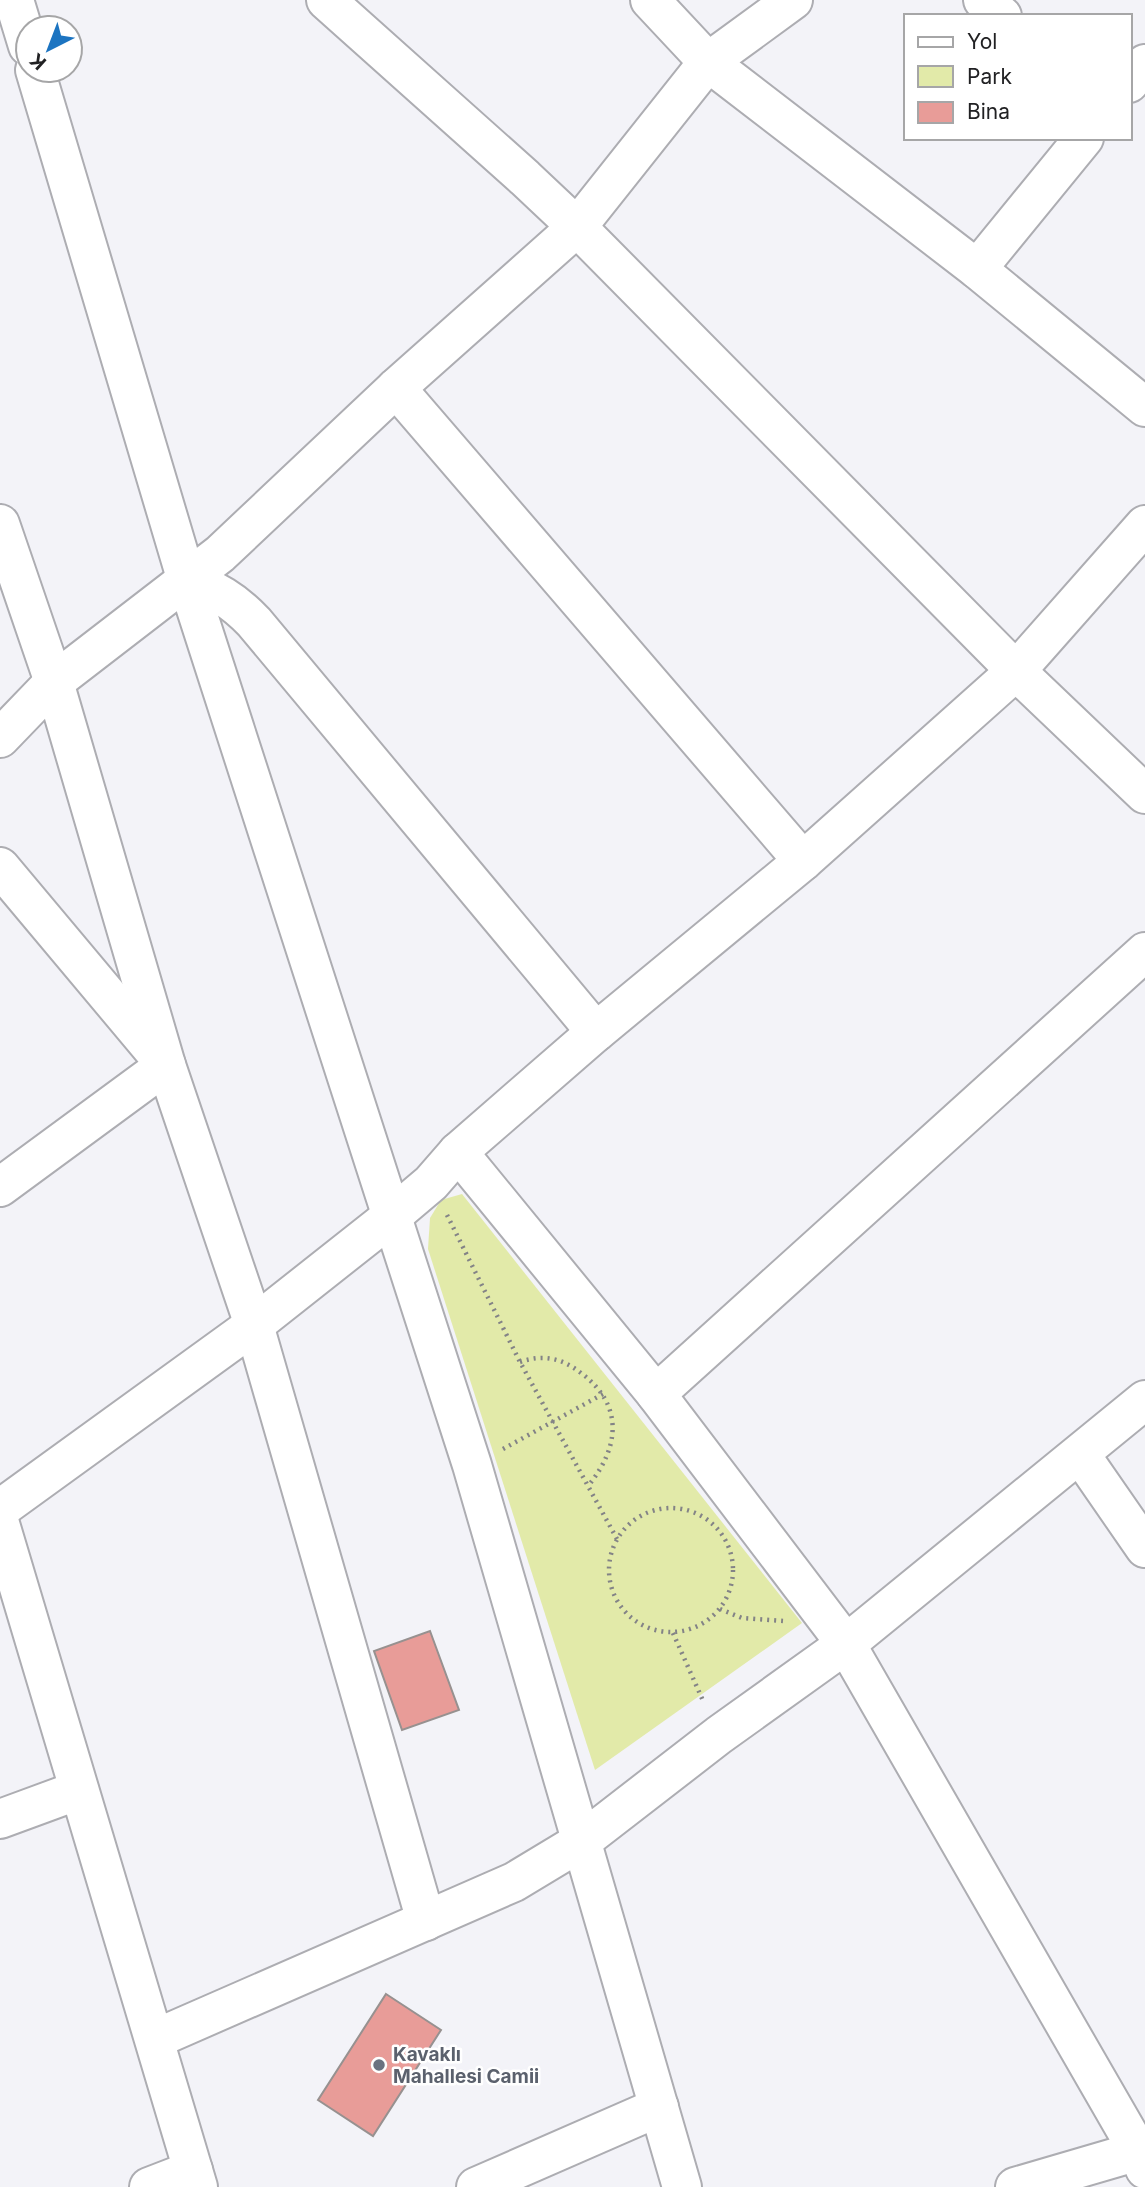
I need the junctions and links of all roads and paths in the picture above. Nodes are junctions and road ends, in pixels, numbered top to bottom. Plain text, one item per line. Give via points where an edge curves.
1 (326, 0) edge
2 (650, 0) edge
3 (793, 0) edge
4 (983, 0) edge
5 (1000, 14) edge
6 (708, 62) junction
7 (1145, 64) edge
8 (1131, 81) edge
9 (39, 84) edge
10 (1082, 140) edge
11 (577, 227) junction
12 (977, 269) junction
13 (396, 388) junction
14 (1145, 407) edge
15 (0, 524) edge
16 (1145, 525) edge
17 (187, 581) junction
18 (1016, 671) junction
19 (54, 682) junction
20 (0, 738) edge
21 (1145, 794) edge
22 (803, 861) junction
23 (0, 867) edge
24 (1145, 952) edge
25 (596, 1032) junction
26 (166, 1065) junction
27 (458, 1152) junction
28 (430, 1183) junction
29 (0, 1187) edge
30 (392, 1216) junction
31 (254, 1325) junction
32 (520, 1362) junction
33 (603, 1394) junction
34 (656, 1394) junction
35 (1145, 1400) edge
36 (554, 1423) junction
37 (1080, 1454) junction
38 (472, 1465) junction
39 (588, 1486) junction
40 (0, 1509) edge
41 (0, 1524) edge
42 (617, 1539) junction
43 (1145, 1548) edge
44 (720, 1609) junction
45 (836, 1630) junction
46 (673, 1633) junction
47 (719, 1735) junction
48 (79, 1790) junction
49 (0, 1819) edge
50 (582, 1841) junction
51 (426, 1921) junction
52 (155, 2039) junction
53 (659, 2108) junction
54 (1143, 2156) edge
55 (195, 2179) edge
56 (149, 2187) edge
57 (476, 2187) edge
58 (682, 2187) edge
59 (1014, 2187) edge

1 - 11 street
2 - 6 street
3 - 6 street
4 - 5 street
6 - 11 street
6 - 12 street
7 - 8 street
9 - 17 street
10 - 12 street
11 - 13 street
11 - 18 street
12 - 14 street
13 - 17 street
13 - 22 street
15 - 19 street
16 - 18 street
17 - 19 street
17 - 25 street via 218,592 254,622
17 - 30 street
18 - 21 street
18 - 22 street
19 - 20 street
19 - 26 street
22 - 25 street
23 - 26 street
24 - 34 street
25 - 27 street
26 - 29 street
26 - 31 street
27 - 28 street
27 - 34 street
28 - 30 street
28 - 32 path
30 - 31 street
30 - 38 street
31 - 40 street
31 - 51 street
32 - 33 path via 545,1357 561,1361
32 - 36 path
33 - 36 path
33 - 39 path via 612,1434 601,1470
34 - 45 street
35 - 37 street
36 - 38 path
36 - 39 path
37 - 43 street
37 - 45 street
38 - 50 street
39 - 42 path
41 - 48 street
42 - 44 path via 643,1514 663,1508 703,1516 729,1546 734,1566 732,1586
42 - 46 path via 608,1564 618,1605 652,1630
44 - 45 path via 742,1618
44 - 46 path via 693,1629
45 - 47 street
45 - 54 street
46 - 47 path
47 - 50 street
48 - 49 street
48 - 52 street
50 - 51 street via 514,1882
50 - 53 street
51 - 52 street
52 - 55 street
53 - 57 street
53 - 58 street
54 - 59 street
55 - 56 street

